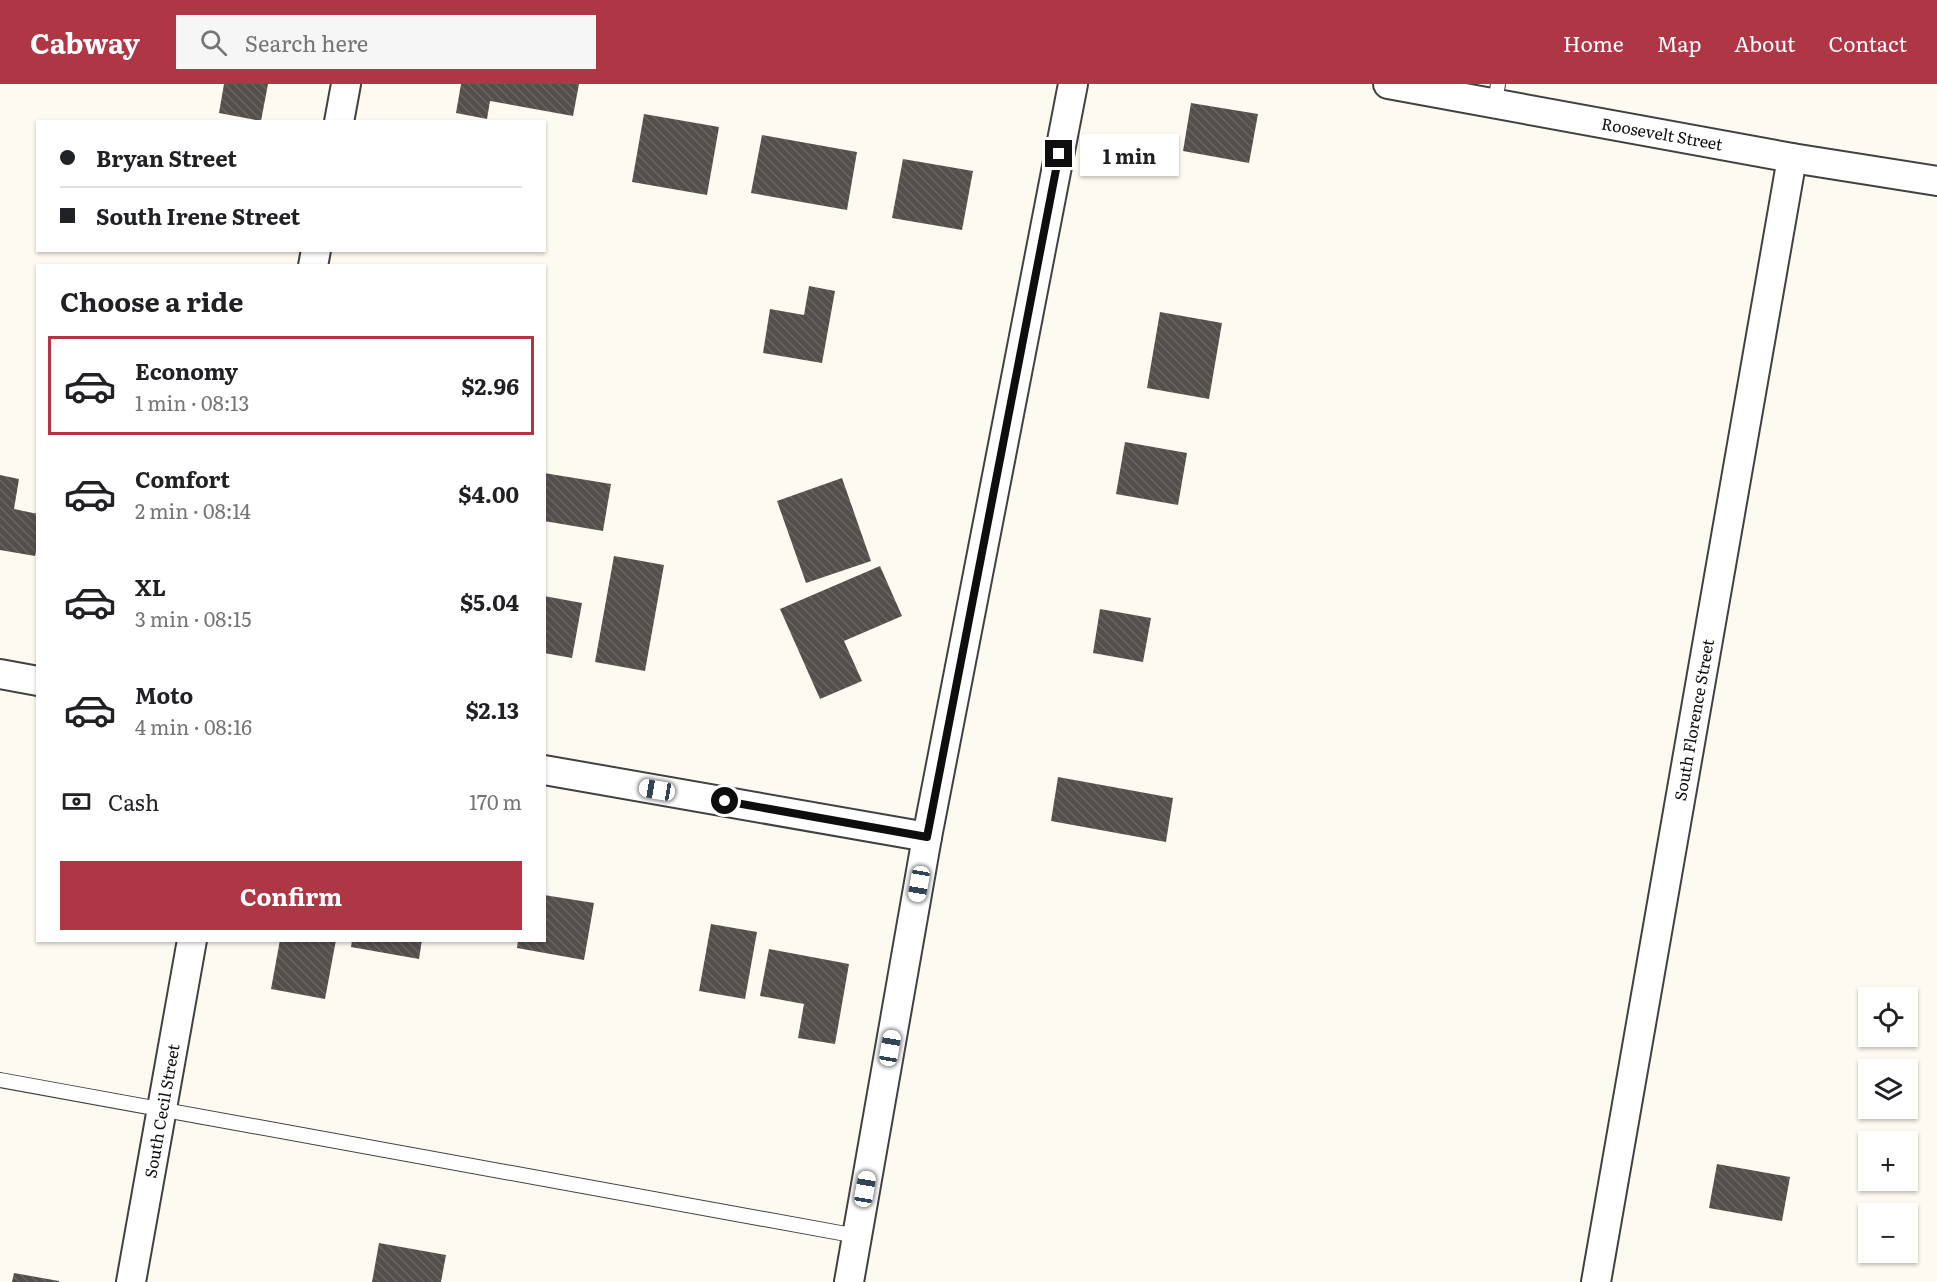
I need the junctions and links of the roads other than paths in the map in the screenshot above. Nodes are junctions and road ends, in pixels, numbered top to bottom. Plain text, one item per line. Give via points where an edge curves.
1 (346, 84) edge
2 (1073, 84) edge
3 (1388, 84) edge
4 (1496, 94) edge
5 (339, 120) edge
6 (1792, 158) junction
7 (1937, 182) edge
8 (0, 674) edge
9 (36, 681) edge
10 (546, 770) edge
11 (927, 837) junction
12 (192, 942) edge
13 (0, 1080) edge
14 (162, 1108) junction
15 (857, 1236) junction
16 (131, 1282) edge
17 (849, 1282) edge
18 (1596, 1282) edge

1 - 5 street
2 - 11 street
3 - 4 street, Roosevelt Street
4 - 6 street, Roosevelt Street
6 - 7 street, Roosevelt Street
6 - 18 street, South Florence Street
8 - 9 street
10 - 11 street
11 - 15 street
12 - 14 street, South Cecil Street
13 - 14 lane
14 - 15 lane
14 - 16 street, South Cecil Street
15 - 17 street

